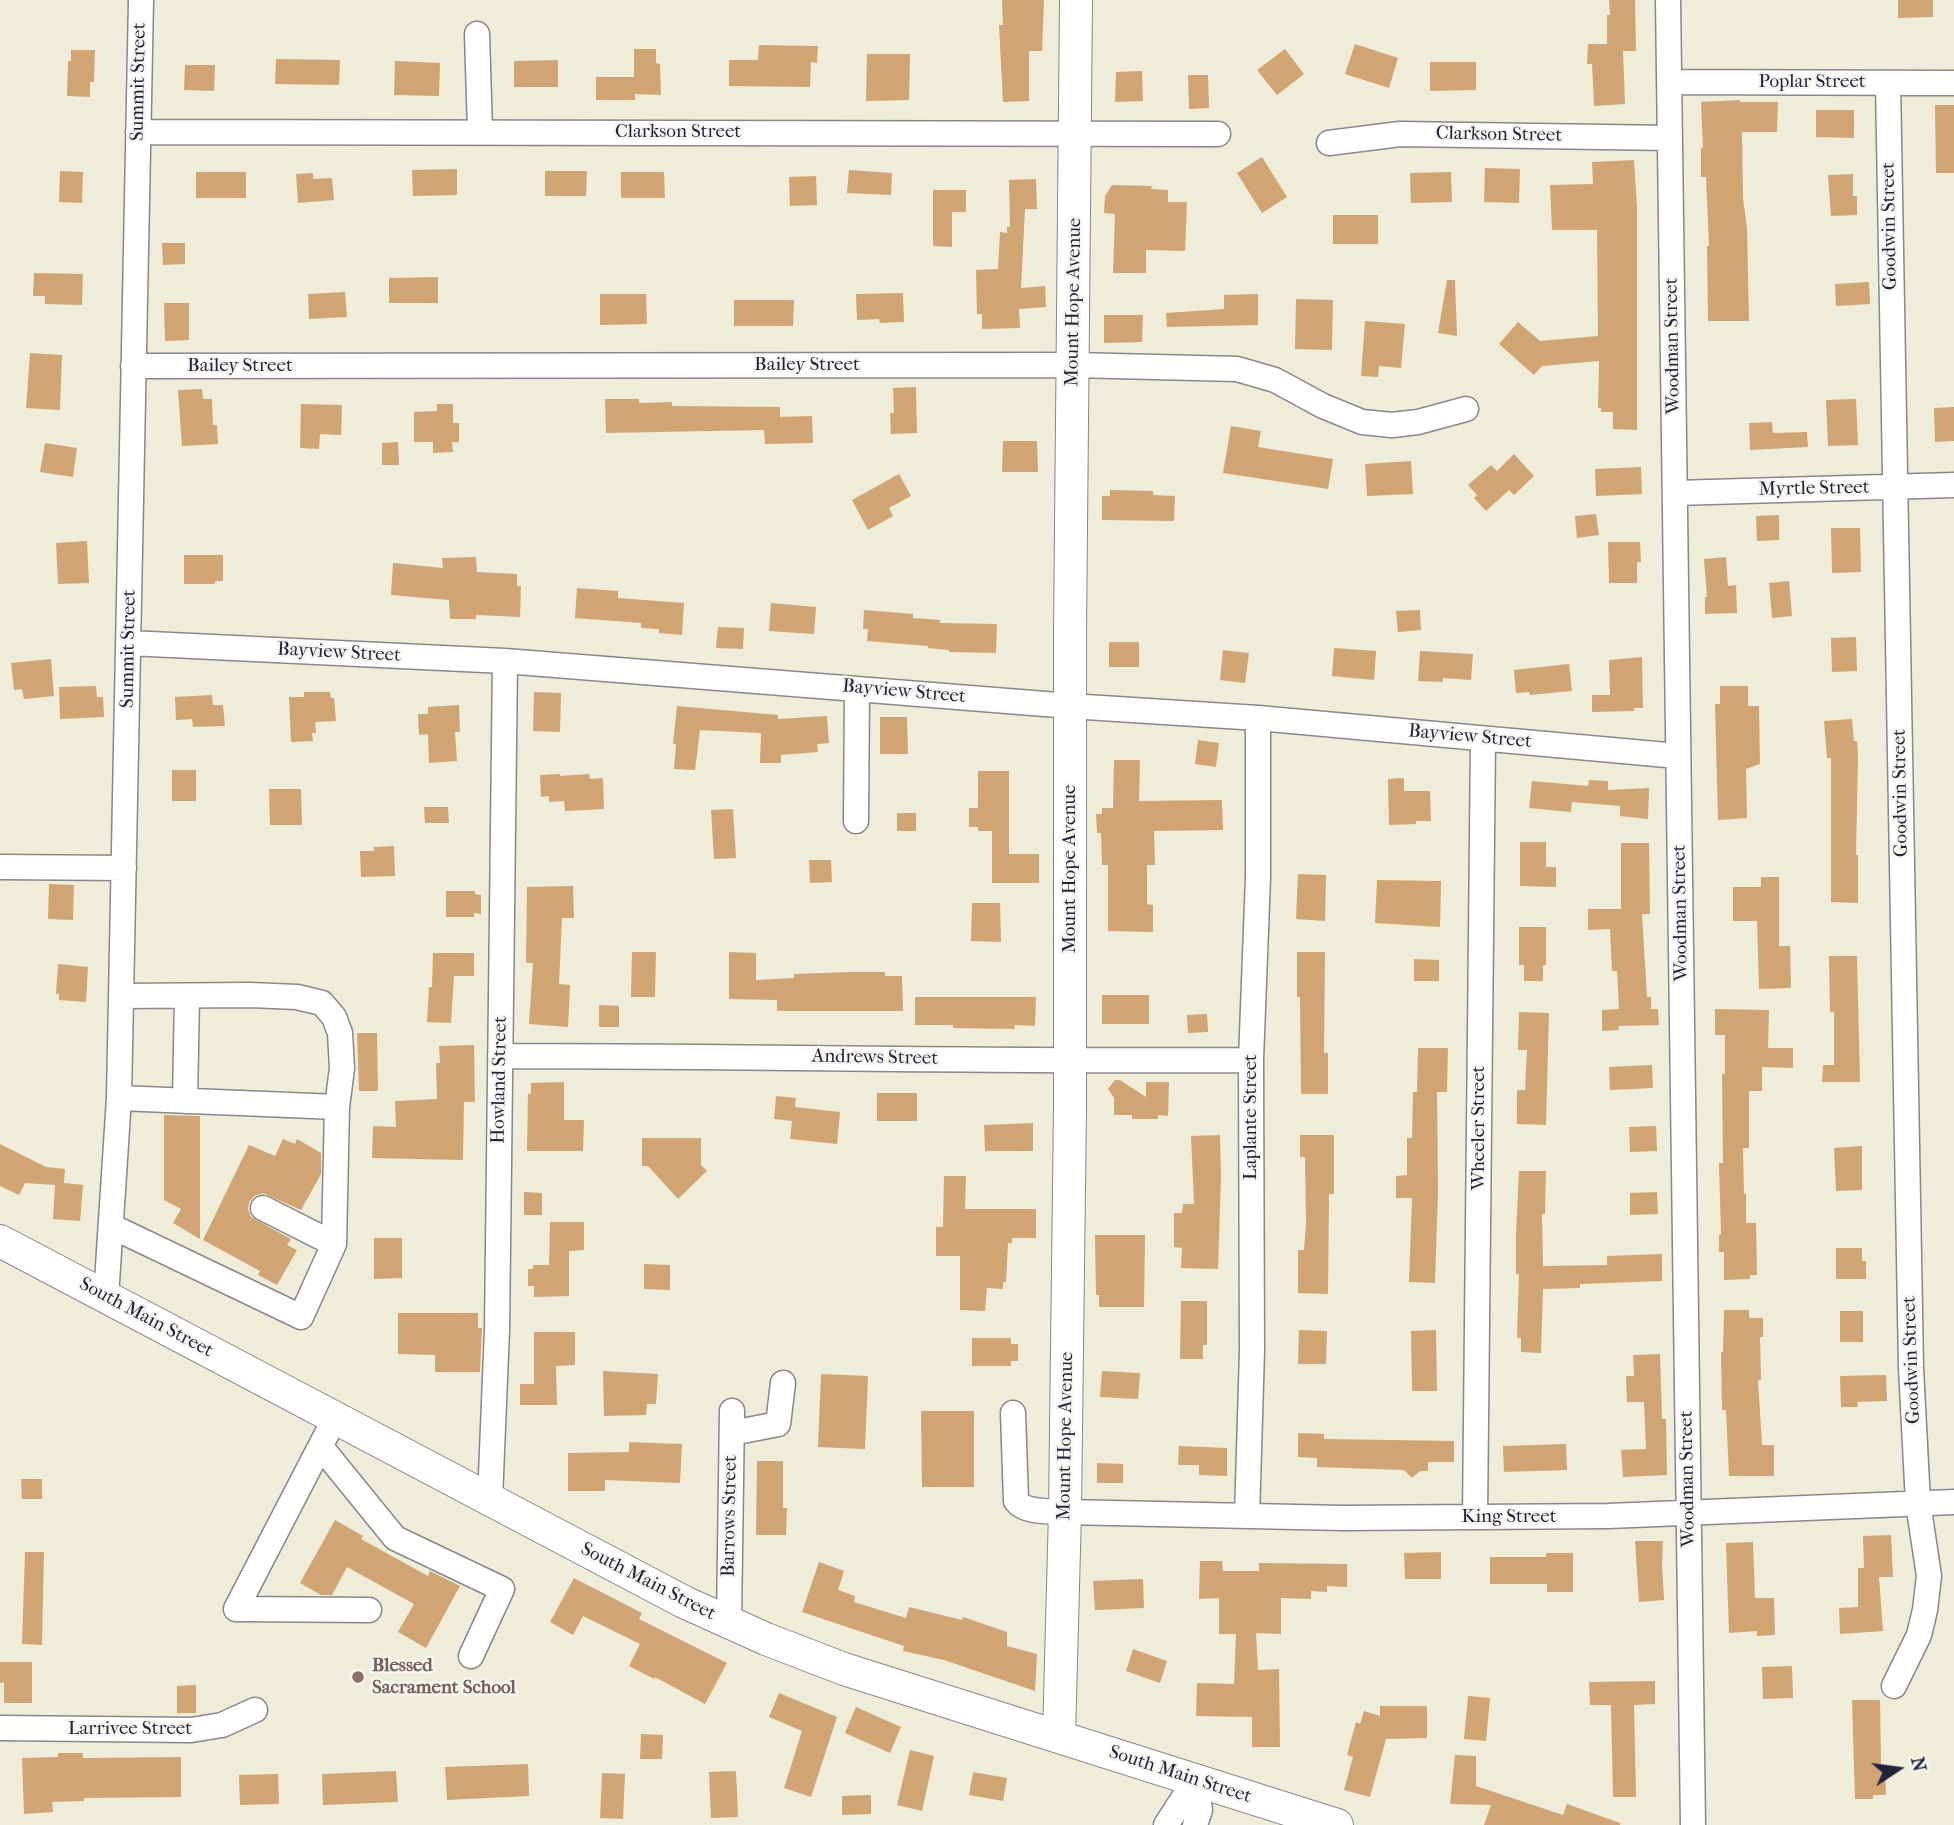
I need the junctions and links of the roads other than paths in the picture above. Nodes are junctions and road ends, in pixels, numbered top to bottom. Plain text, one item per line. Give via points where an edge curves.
1 (141, 0) edge
2 (1076, 0) edge
3 (1668, 0) edge
4 (477, 34) dead end
5 (1669, 82) junction
6 (1888, 83) junction
7 (1954, 83) edge
8 (480, 131) junction
9 (138, 132) junction
10 (1218, 134) dead end
11 (1075, 135) junction
12 (1670, 138) junction
13 (1329, 143) dead end
14 (1073, 365) junction
15 (133, 366) junction
16 (1466, 409) dead end
17 (1954, 485) edge
18 (1896, 487) junction
19 (1675, 493) junction
20 (129, 643) junction
21 (505, 661) junction
22 (857, 688) junction
23 (1070, 706) junction
24 (1258, 718) junction
25 (1483, 738) junction
26 (1678, 756) junction
27 (856, 821) dead end
28 (0, 867) edge
29 (124, 868) junction
30 (121, 996) junction
31 (187, 997) junction
32 (500, 1056) junction
33 (1251, 1060) junction
34 (1070, 1062) junction
35 (119, 1098) junction
36 (185, 1101) junction
37 (337, 1107) junction
38 (263, 1209) dead end
39 (111, 1226) junction
40 (0, 1241) edge
41 (334, 1244) junction
42 (106, 1297) junction
43 (783, 1383) dead end
44 (1013, 1413) dead end
45 (335, 1418) junction
46 (321, 1447) junction
47 (490, 1499) junction
48 (1954, 1502) edge
49 (1918, 1503) junction
50 (1065, 1512) junction
51 (1689, 1512) junction
52 (1247, 1516) junction
53 (1475, 1517) junction
54 (369, 1610) dead end
55 (729, 1622) junction
56 (471, 1656) dead end
57 (1894, 1686) dead end
58 (256, 1710) dead end
59 (0, 1728) edge
60 (1059, 1737) junction
61 (1195, 1780) junction
62 (1167, 1825) edge
63 (1195, 1825) edge
64 (1338, 1825) edge
65 (1693, 1825) edge

1 - 9 street, Summit Street
2 - 11 main road, Mount Hope Avenue
3 - 5 street, Woodman Street
4 - 8 street
5 - 6 street, Poplar Street
5 - 12 street, Woodman Street
6 - 7 street, Poplar Street
6 - 18 street, Goodwin Street
8 - 9 street, Clarkson Street
8 - 11 street, Clarkson Street
9 - 15 street, Summit Street
10 - 11 street, Clarkson Street
11 - 14 main road, Mount Hope Avenue
12 - 13 street, Clarkson Street via 1400,134
12 - 19 street, Woodman Street
14 - 15 street, Bailey Street
14 - 16 street, Bailey Street via 1237,369 1275,380 1362,422 1418,422
14 - 23 main road, Mount Hope Avenue
15 - 20 street, Summit Street
17 - 18 street, Myrtle Street
18 - 19 street, Myrtle Street
18 - 49 street, Goodwin Street via 1911,1342
19 - 26 street, Woodman Street
20 - 21 street, Bayview Street
20 - 29 street, Summit Street
21 - 22 street, Bayview Street
21 - 32 street, Howland Street
22 - 23 street, Bayview Street
22 - 27 street
23 - 24 street, Bayview Street
23 - 34 main road, Mount Hope Avenue
24 - 25 street, Bayview Street
24 - 33 street, Laplante Street
25 - 26 street, Bayview Street
25 - 53 street, Wheeler Street
26 - 51 street, Woodman Street
28 - 29 street
29 - 30 street, Summit Street
30 - 31 street
30 - 35 street, Summit Street
31 - 36 street
31 - 37 street via 297,997 322,1003 340,1033
32 - 34 street, Andrews Street
32 - 47 street, Howland Street
33 - 34 street, Andrews Street
33 - 52 street, Laplante Street via 1252,1351
34 - 50 main road, Mount Hope Avenue
35 - 36 street
35 - 39 street, Summit Street
36 - 37 street
37 - 41 street
38 - 41 street
39 - 41 street via 301,1317
39 - 42 street, Summit Street
40 - 42 main road, South Main Street
42 - 45 main road, South Main Street
43 - 55 street, Barrows Street via 778,1424 732,1422
44 - 50 street, King Street via 1019,1506
45 - 46 street
45 - 47 main road, South Main Street
46 - 54 street via 236,1609
46 - 56 street via 396,1538 502,1589
47 - 55 main road, South Main Street
48 - 49 street, King Street
49 - 51 street, King Street
49 - 57 street, Goodwin Street via 1929,1576 1925,1610 1919,1635
50 - 52 street, King Street
50 - 60 main road, Mount Hope Avenue
51 - 53 street, King Street
51 - 65 street, Woodman Street
52 - 53 street, King Street
55 - 60 main road, South Main Street via 844,1669
58 - 59 street, Larrivee Street via 222,1725 191,1730
60 - 61 main road, South Main Street
61 - 62 street
61 - 63 street via 1200,1810
61 - 64 main road, South Main Street

